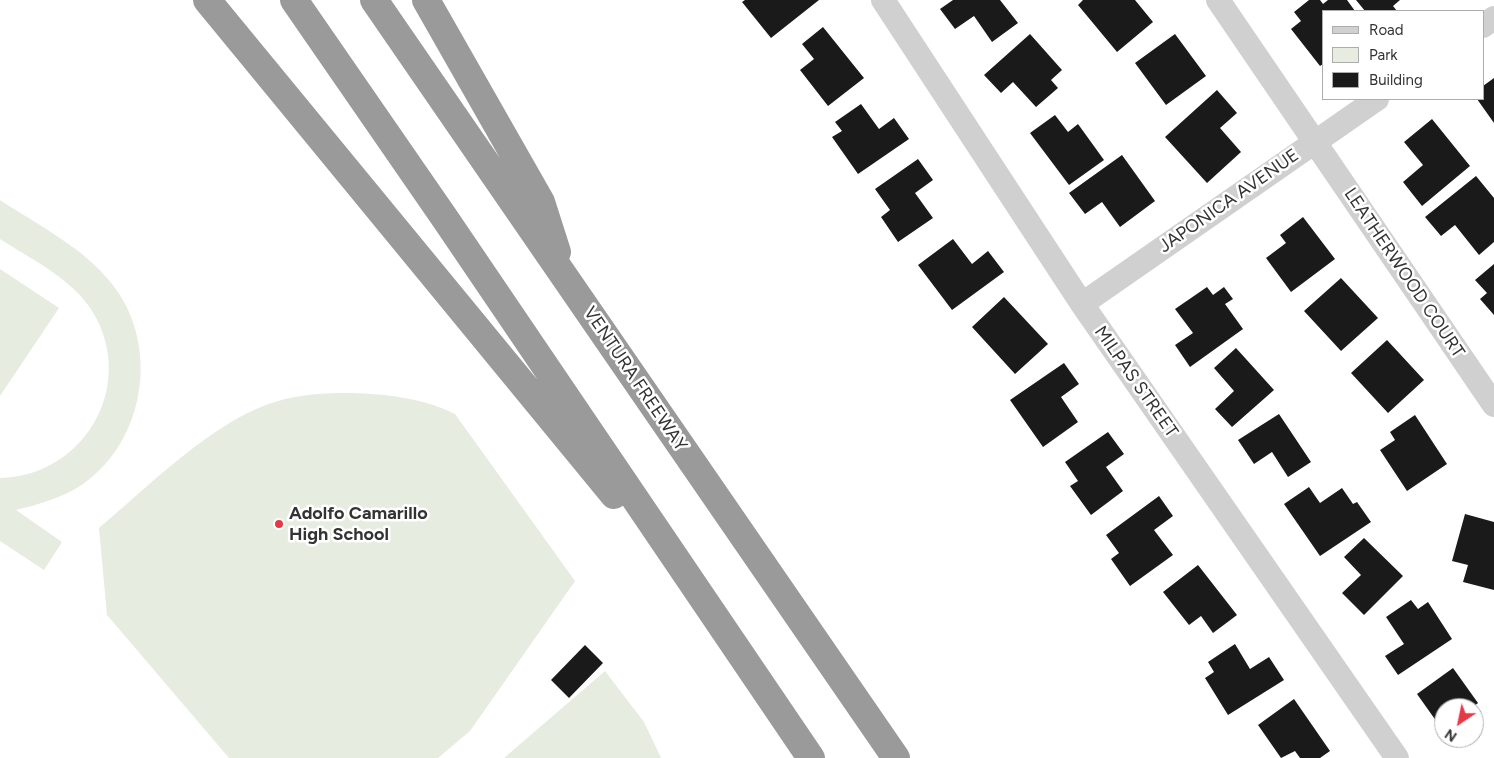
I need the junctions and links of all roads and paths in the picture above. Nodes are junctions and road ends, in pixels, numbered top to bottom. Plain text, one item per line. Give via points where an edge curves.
1 (206, 0) edge
2 (294, 0) edge
3 (374, 0) edge
4 (426, 0) edge
5 (882, 0) edge
6 (1218, 0) edge
7 (1376, 100) edge
8 (1315, 141) junction
9 (565, 277) junction
10 (1082, 304) junction
11 (1494, 405) edge
12 (720, 625) junction
13 (811, 758) edge
14 (896, 758) edge
15 (1397, 758) edge

1 - 12 highway
2 - 12 highway
3 - 9 highway, VENTURA FREEWAY
4 - 9 highway via 541,202
5 - 10 street, MILPAS STREET
6 - 8 street, LEATHERWOOD COURT
7 - 8 street, JAPONICA AVENUE
8 - 10 street, JAPONICA AVENUE
8 - 11 street, LEATHERWOOD COURT
9 - 14 highway, VENTURA FREEWAY
10 - 15 street, MILPAS STREET
12 - 13 highway

